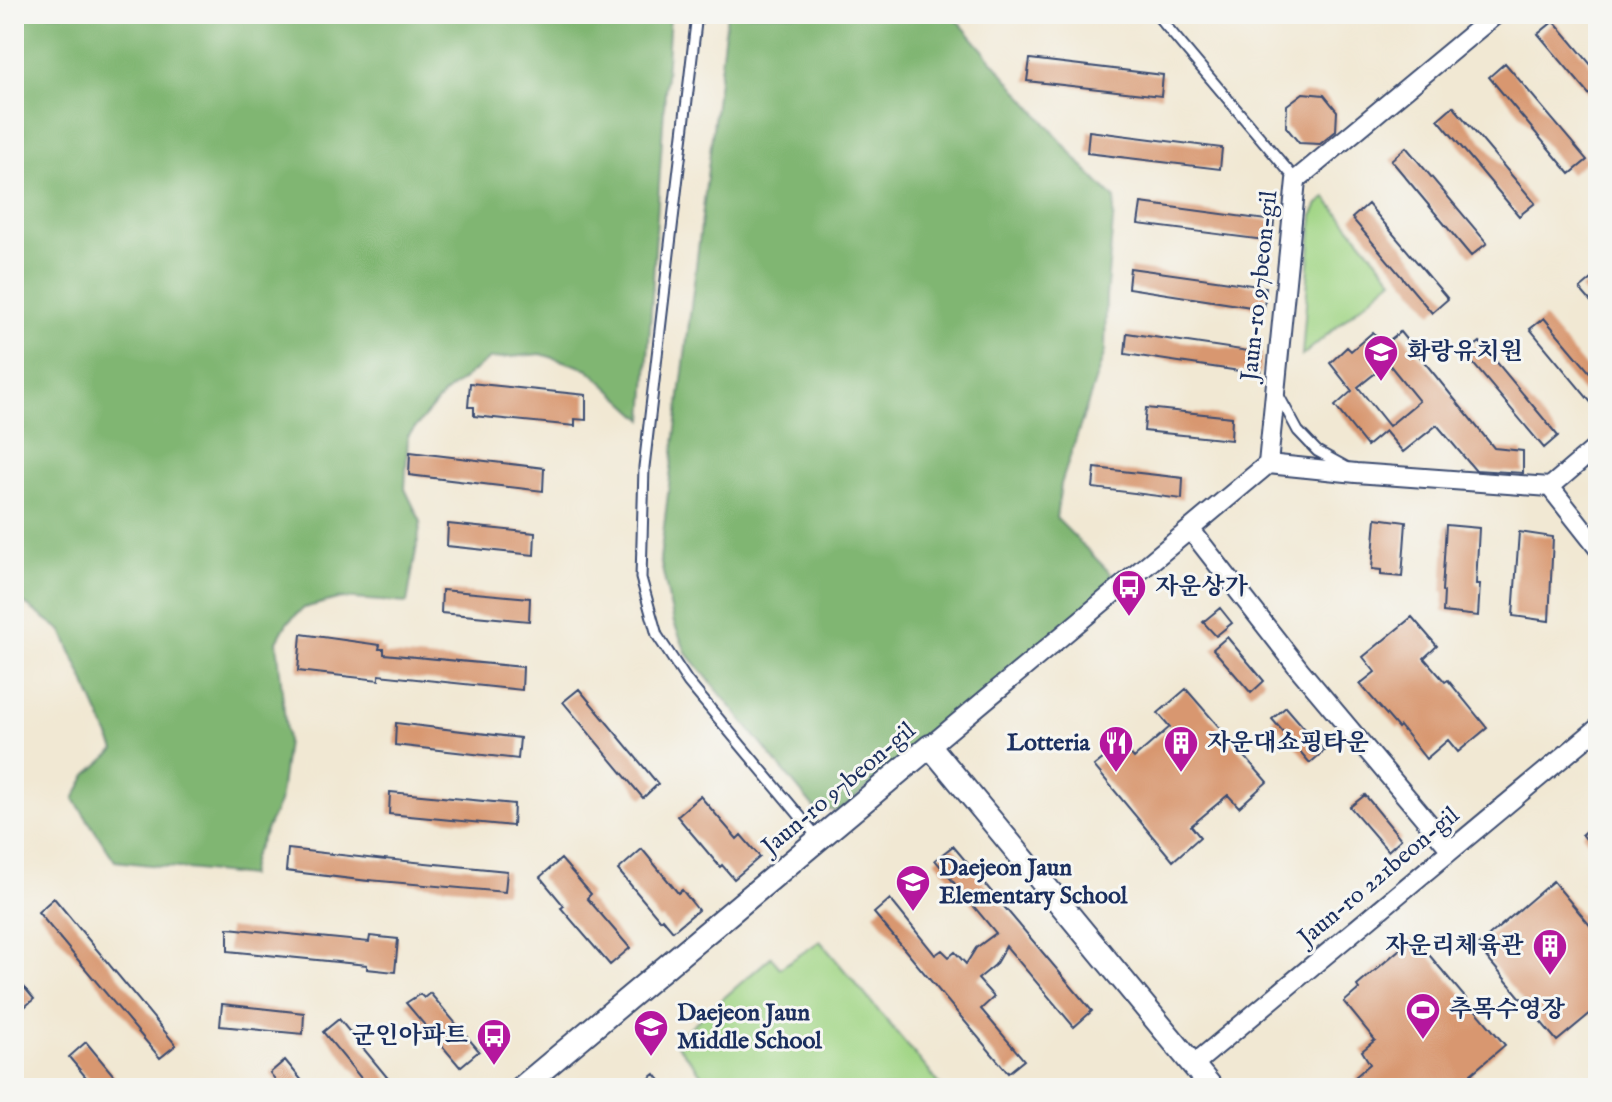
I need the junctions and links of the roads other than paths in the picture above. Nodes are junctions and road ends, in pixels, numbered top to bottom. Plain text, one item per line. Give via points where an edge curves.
1 (697, 14) edge
2 (1156, 14) edge
3 (1496, 14) edge
4 (1296, 180) junction
5 (1276, 390) junction
6 (1598, 446) edge
7 (1268, 464) junction
8 (1356, 473) junction
9 (1550, 487) junction
10 (1190, 529) junction
11 (1598, 548) edge
12 (1598, 728) edge
13 (930, 746) junction
14 (819, 839) junction
15 (1451, 850) junction
16 (1193, 1065) junction
17 (521, 1088) edge
18 (1212, 1088) edge

1 - 14 lane via 644,467 641,578 657,635 688,682
2 - 4 lane
3 - 4 street, Jaun-ro 97beon-gil
4 - 5 street, Jaun-ro 97beon-gil
5 - 7 street, Jaun-ro 97beon-gil
5 - 8 lane via 1298,431 1317,451
6 - 9 street
7 - 8 street
7 - 10 street, Jaun-ro 97beon-gil
8 - 9 street
9 - 11 street
10 - 13 street, Jaun-ro 97beon-gil
10 - 15 street
12 - 15 street, Jaun-ro 221beon-gil
13 - 14 street, Jaun-ro 97beon-gil
13 - 16 street
14 - 17 street, Jaun-ro 97beon-gil
15 - 16 street, Jaun-ro 221beon-gil
16 - 18 street

